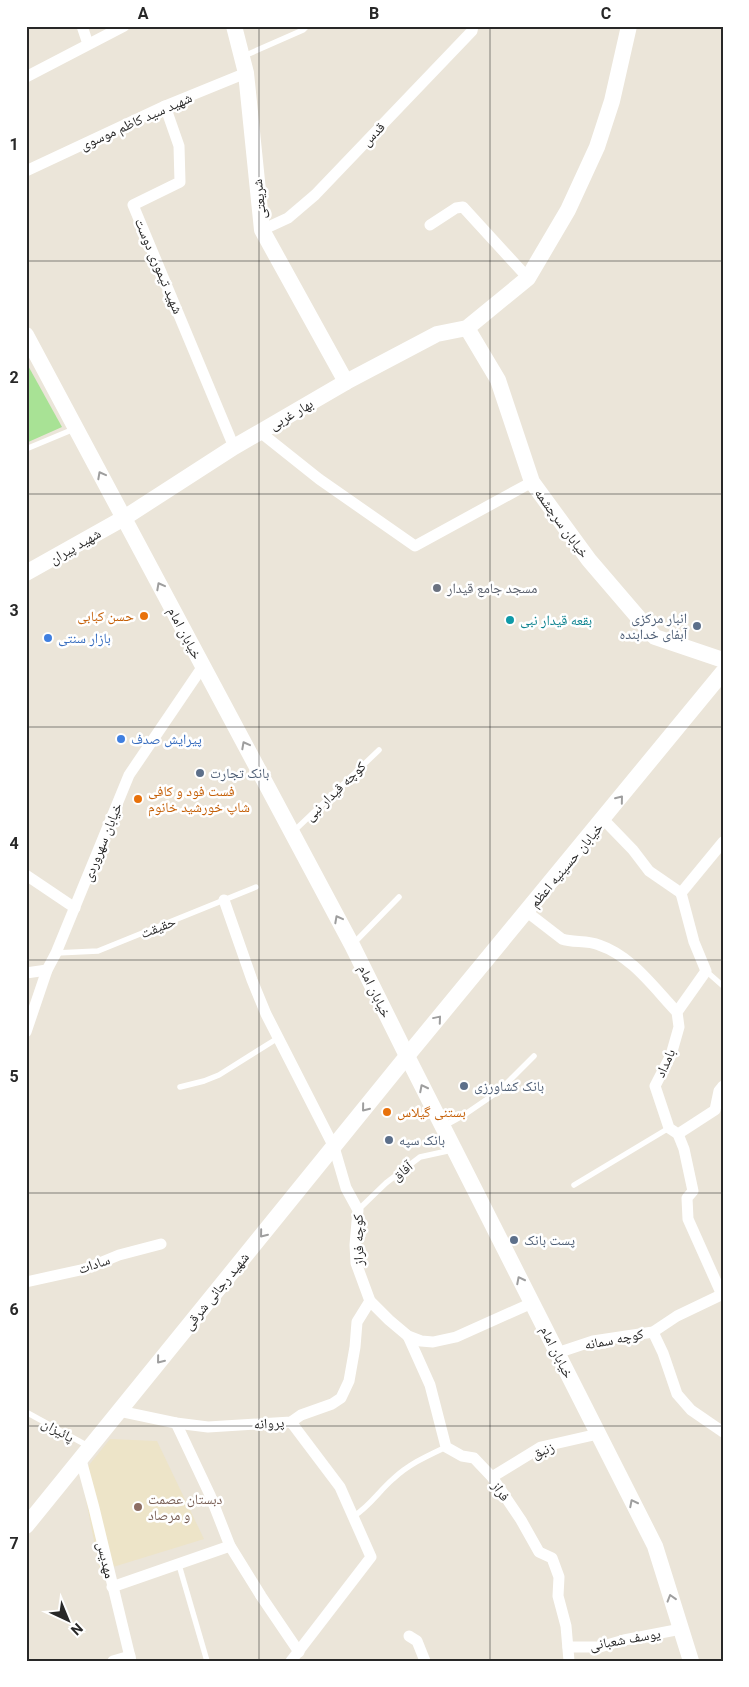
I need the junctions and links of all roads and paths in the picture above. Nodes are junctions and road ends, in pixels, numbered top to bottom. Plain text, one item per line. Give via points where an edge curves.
1 (82, 26) edge
2 (124, 26) edge
3 (234, 26) edge
4 (307, 26) edge
5 (473, 26) edge
6 (629, 26) edge
7 (88, 44) junction
8 (242, 57) junction
9 (246, 73) junction
10 (26, 77) edge
11 (165, 106) junction
12 (26, 171) edge
13 (430, 225) dead end
14 (262, 230) junction
15 (528, 278) junction
16 (467, 328) junction
17 (26, 335) edge
18 (346, 382) junction
19 (76, 428) junction
20 (260, 432) junction
21 (234, 447) junction
22 (26, 449) edge
23 (532, 482) junction
24 (124, 518) junction
25 (26, 573) edge
26 (723, 660) edge
27 (203, 666) junction
28 (723, 672) edge
29 (379, 750) dead end
30 (604, 819) junction
31 (292, 832) junction
32 (723, 842) edge
33 (26, 875) edge
34 (256, 887) dead end
35 (681, 893) junction
36 (399, 897) dead end
37 (224, 900) junction
38 (75, 908) junction
39 (527, 912) junction
40 (352, 945) junction
41 (56, 953) junction
42 (47, 970) junction
43 (706, 971) junction
44 (26, 973) edge
45 (723, 986) edge
46 (677, 1012) junction
47 (26, 1032) edge
48 (278, 1038) junction
49 (407, 1056) junction
50 (534, 1056) dead end
51 (723, 1086) edge
52 (180, 1087) dead end
53 (719, 1112) edge
54 (442, 1127) junction
55 (673, 1131) junction
56 (334, 1147) junction
57 (454, 1149) junction
58 (574, 1184) dead end
59 (358, 1210) junction
60 (160, 1244) dead end
61 (26, 1282) edge
62 (722, 1294) edge
63 (370, 1301) junction
64 (532, 1303) junction
65 (653, 1332) junction
66 (408, 1336) junction
67 (557, 1353) junction
68 (118, 1410) junction
69 (26, 1412) edge
70 (291, 1422) junction
71 (176, 1423) junction
72 (723, 1432) edge
73 (598, 1434) junction
74 (446, 1447) junction
75 (85, 1454) junction
76 (492, 1477) junction
77 (354, 1516) junction
78 (26, 1526) edge
79 (230, 1546) junction
80 (179, 1565) junction
81 (112, 1587) junction
82 (681, 1629) junction
83 (409, 1636) dead end
84 (568, 1647) junction
85 (299, 1652) junction
86 (130, 1658) edge
87 (113, 1661) edge
88 (207, 1661) edge
89 (291, 1661) edge
90 (425, 1661) edge
91 (569, 1661) edge
92 (691, 1661) edge

1 - 7 street
2 - 7 street
3 - 8 street, شریعتی
4 - 8 lane
5 - 14 street, قدس via 472,31 315,195 288,218
6 - 15 street via 612,101 597,147 568,210
7 - 10 street
8 - 9 street, شریعتی
9 - 11 street, شهید سید کاظم موسوی
9 - 14 street, شریعتی
11 - 12 street, شهید سید کاظم موسوی
11 - 21 street, شهید تیموری دوست via 180,146 180,182 133,205
13 - 15 street via 456,208 463,208
14 - 18 street, شریعتی
15 - 16 street
16 - 18 street, بهار غربی via 437,334
16 - 23 street, خیابان سرچشمه via 498,380
17 - 19 street, خیابان امام
18 - 20 street, بهار غربی
19 - 22 lane
24 -> 19 street, خیابان امام
20 - 21 street, بهار غربی
20 - 23 street via 415,546
21 - 24 street, بهار غربی
23 - 26 street, خیابان سرچشمه via 589,560 655,637
24 - 25 street, شهید پیران
27 -> 24 street, خیابان امام
31 -> 27 street, خیابان امام
27 - 38 street, خیابان سهروردی via 130,775
30 -> 28 street, خیابان حسینیه اعظم
29 - 31 lane, کوچه قیدار نبی
30 - 35 street via 649,871
30 - 39 street, خیابان حسینیه اعظم
40 -> 31 street, خیابان امام
32 - 35 street
33 - 38 street
34 - 37 lane, حقیقت
35 - 43 street via 694,942
36 - 40 lane
37 - 41 lane, حقیقت via 98,952
37 - 48 street, کوچه فراز via 252,980
38 - 41 street, خیابان سهروردی
39 - 46 street via 562,939 600,945 627,959
49 -> 39 street, خیابان حسینیه اعظم
40 - 49 street, خیابان امام
41 - 42 street, خیابان سهروردی
42 - 44 street
42 - 47 street, خیابان سهروردی
43 - 45 lane
43 - 46 street
46 - 55 street, بامداد via 679,1026 671,1055 655,1086
48 - 52 lane via 219,1075
48 - 56 street, کوچه فراز
54 -> 49 street, خیابان امام
49 -> 56 street, شهید رجائی شرقی
50 - 54 lane via 499,1091
51 - 53 street via 719,1091
53 - 55 street
54 - 57 street, خیابان امام
55 - 58 lane
55 - 62 street, بامداد via 684,1149 693,1191 687,1198 688,1220
56 - 59 street, کوچه فراز via 346,1188
56 -> 68 street, شهید رجائی شرقی
57 - 59 lane, آفاق via 420,1157
64 -> 57 street, خیابان امام
59 - 63 street, کوچه فراز via 356,1263
60 - 61 street, سادات via 119,1255 85,1269
62 - 65 street, کوچه سمانه
63 - 66 street, کوچه فراز
63 - 70 street, پروانه via 357,1322 349,1381 341,1398 301,1414
64 - 66 street, کوچه فراز via 456,1337 433,1342
64 - 67 street, خیابان امام
65 - 67 street, کوچه سمانه via 593,1341
65 - 72 street via 677,1394 691,1410
66 - 74 street via 430,1385
67 - 73 street, خیابان امام
68 - 71 street, پروانه
68 - 75 street, شهید رجائی شرقی
69 - 75 lane, پائیزان
70 - 71 street, پروانه via 208,1427
70 - 77 street via 340,1487
71 - 79 street
73 - 76 street, زنبق via 541,1447
82 -> 73 street, خیابان امام via 655,1546
74 - 76 street, فراز via 462,1456 474,1458
74 - 77 lane via 416,1461 392,1479 364,1510
75 - 78 street, شهید رجائی شرقی
75 - 81 street, مهدیس
76 - 84 street, فراز via 539,1552 552,1558 559,1577 558,1596
77 - 85 street via 371,1557
79 - 80 street
79 - 85 street
80 - 81 street
80 - 88 lane
81 - 86 street, مهدیس
82 - 84 street, یوسف شعبانی via 600,1647
82 - 92 street, خیابان امام
83 - 90 street via 416,1641
84 - 91 street, فراز
85 - 89 street
86 - 87 street

